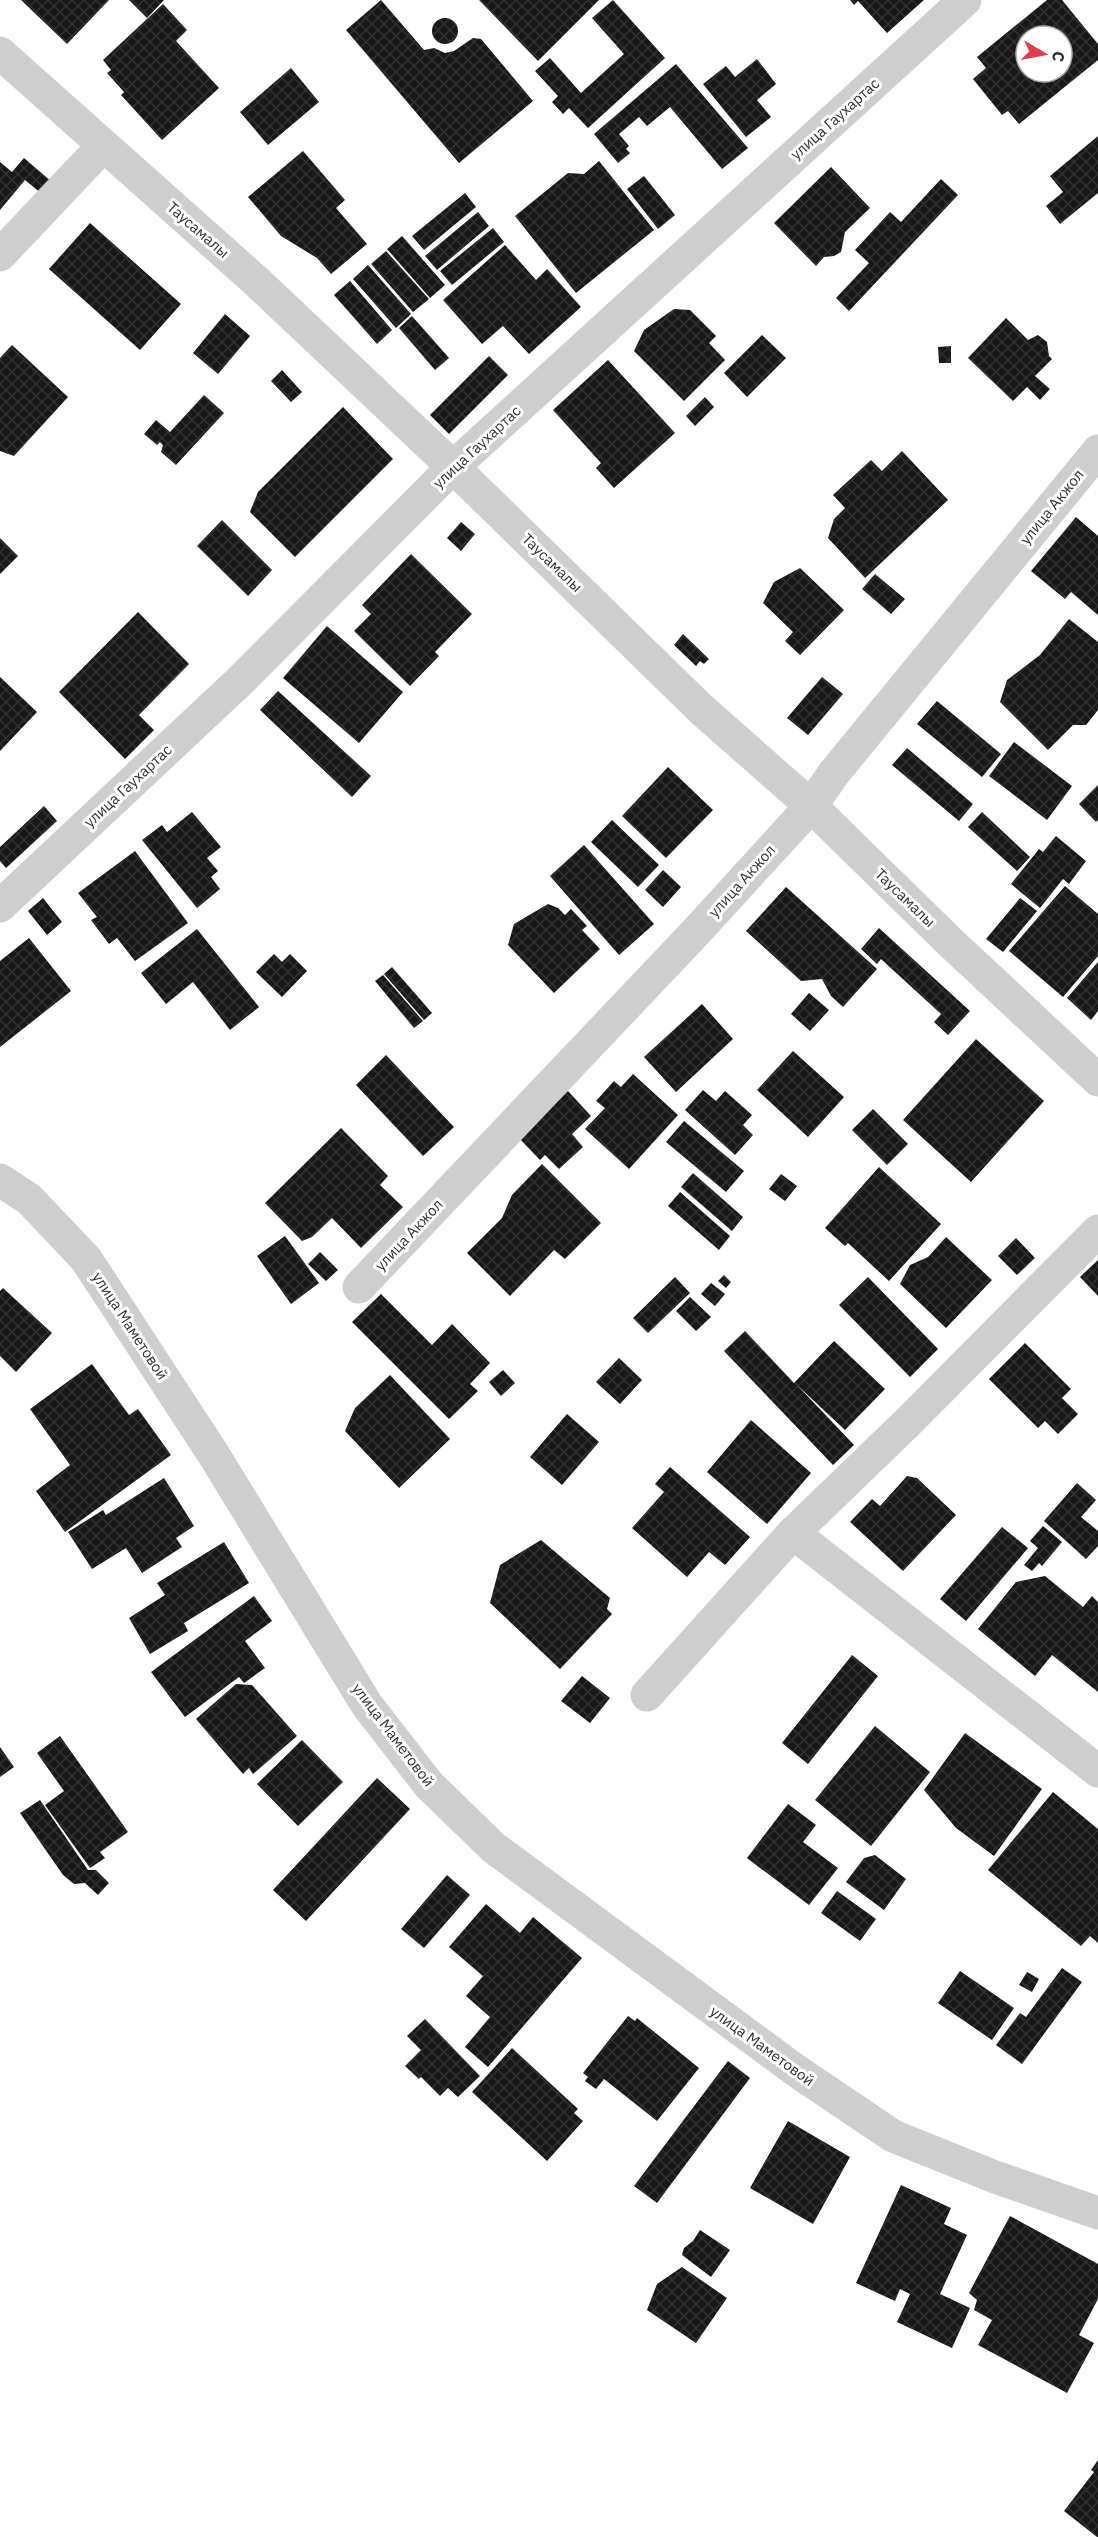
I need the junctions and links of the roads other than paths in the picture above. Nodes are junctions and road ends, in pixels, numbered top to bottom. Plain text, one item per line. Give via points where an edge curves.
1 (965, 0) edge
2 (0, 53) edge
3 (103, 146) junction
4 (0, 255) edge
5 (1098, 451) edge
6 (453, 467) junction
7 (811, 806) junction
8 (0, 906) edge
9 (1098, 1080) edge
10 (0, 1180) edge
11 (1098, 1231) edge
12 (359, 1287) dead end
13 (793, 1533) junction
14 (647, 1695) dead end
15 (1098, 1771) edge
16 (1098, 2213) edge

1 - 6 street, улица Гаухартас
2 - 3 street, Таусамалы
3 - 4 street
3 - 6 street, Таусамалы via 256,281
5 - 7 street, улица Акжол
6 - 7 street, Таусамалы via 701,709
6 - 8 street, улица Гаухартас via 241,680
7 - 9 street, Таусамалы
7 - 12 street, улица Акжол
10 - 16 street, улица Маметовой via 29,1199 86,1260 212,1452 367,1705 429,1785 494,1848 753,2041 892,2136
11 - 13 street
13 - 14 street
13 - 15 street

